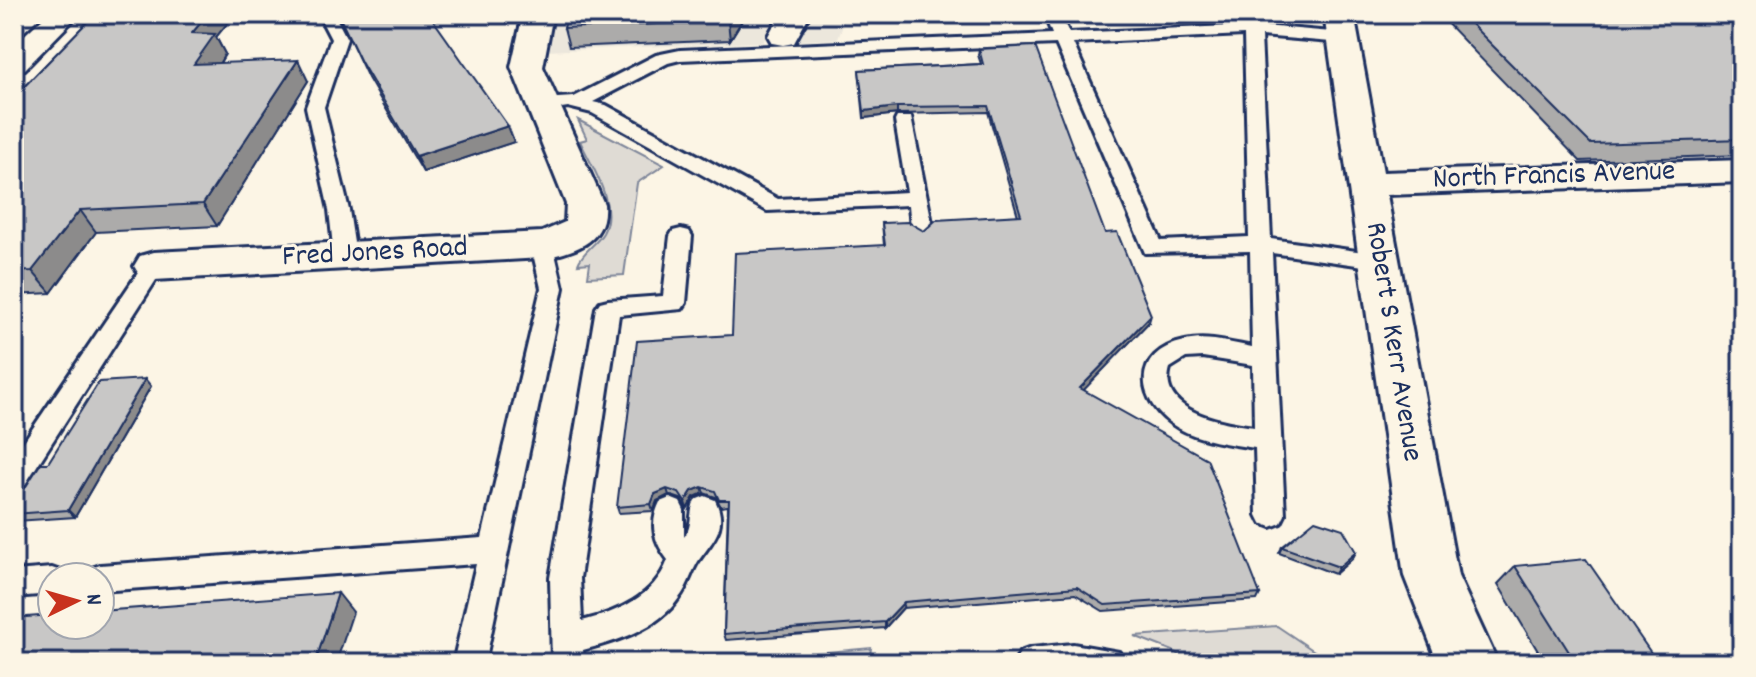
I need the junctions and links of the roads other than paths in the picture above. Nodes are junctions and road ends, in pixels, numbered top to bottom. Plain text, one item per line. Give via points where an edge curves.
1 (64, 14) edge
2 (326, 14) edge
3 (538, 14) edge
4 (1052, 14) edge
5 (1341, 26) edge
6 (1252, 30) junction
7 (1062, 38) junction
8 (14, 62) edge
9 (579, 102) junction
10 (542, 105) junction
11 (904, 121) dead end
12 (1742, 171) edge
13 (1366, 184) junction
14 (918, 198) junction
15 (922, 228) edge
16 (681, 236) dead end
17 (1259, 244) junction
18 (542, 245) junction
19 (345, 256) junction
20 (1378, 261) junction
21 (154, 266) joint
22 (1264, 358) junction
23 (1267, 439) junction
24 (14, 478) edge
25 (705, 508) dead end
26 (670, 510) dead end
27 (1271, 515) dead end
28 (494, 550) junction
29 (684, 558) junction
30 (116, 577) edge
31 (36, 582) edge
32 (14, 584) edge
33 (568, 651) edge
34 (469, 663) edge
35 (1031, 663) edge
36 (1108, 663) edge
37 (1469, 663) edge

1 - 8 street
2 - 19 lane via 339,39 315,107
3 - 10 street via 527,67
4 - 7 lane
5 - 6 lane
5 - 13 street, Robert S Kerr Avenue
6 - 7 lane
6 - 17 lane
7 - 9 lane via 671,56
7 - 17 lane via 1153,248
9 - 10 lane
9 - 14 lane via 774,206
10 - 18 street, Fred Jones Road via 585,204 587,221 571,238
11 - 14 lane
12 - 13 street, North Francis Avenue
13 - 20 street, Robert S Kerr Avenue
14 - 15 lane
16 - 33 lane via 674,303 608,308 565,578
17 - 20 lane
17 - 22 lane
18 - 19 street, Fred Jones Road
18 - 28 lane via 552,288
19 - 21 street, Fred Jones Road
20 - 37 street, Robert S Kerr Avenue via 1431,576
21 - 24 lane
22 - 23 lane
22 - 23 lane via 1184,350 1160,363 1156,387 1168,406 1189,422
23 - 27 lane
25 - 29 lane via 703,536
26 - 29 lane via 668,538
28 - 30 lane
28 - 34 lane
29 - 33 lane via 671,589 657,605
31 - 32 lane
35 - 36 lane

